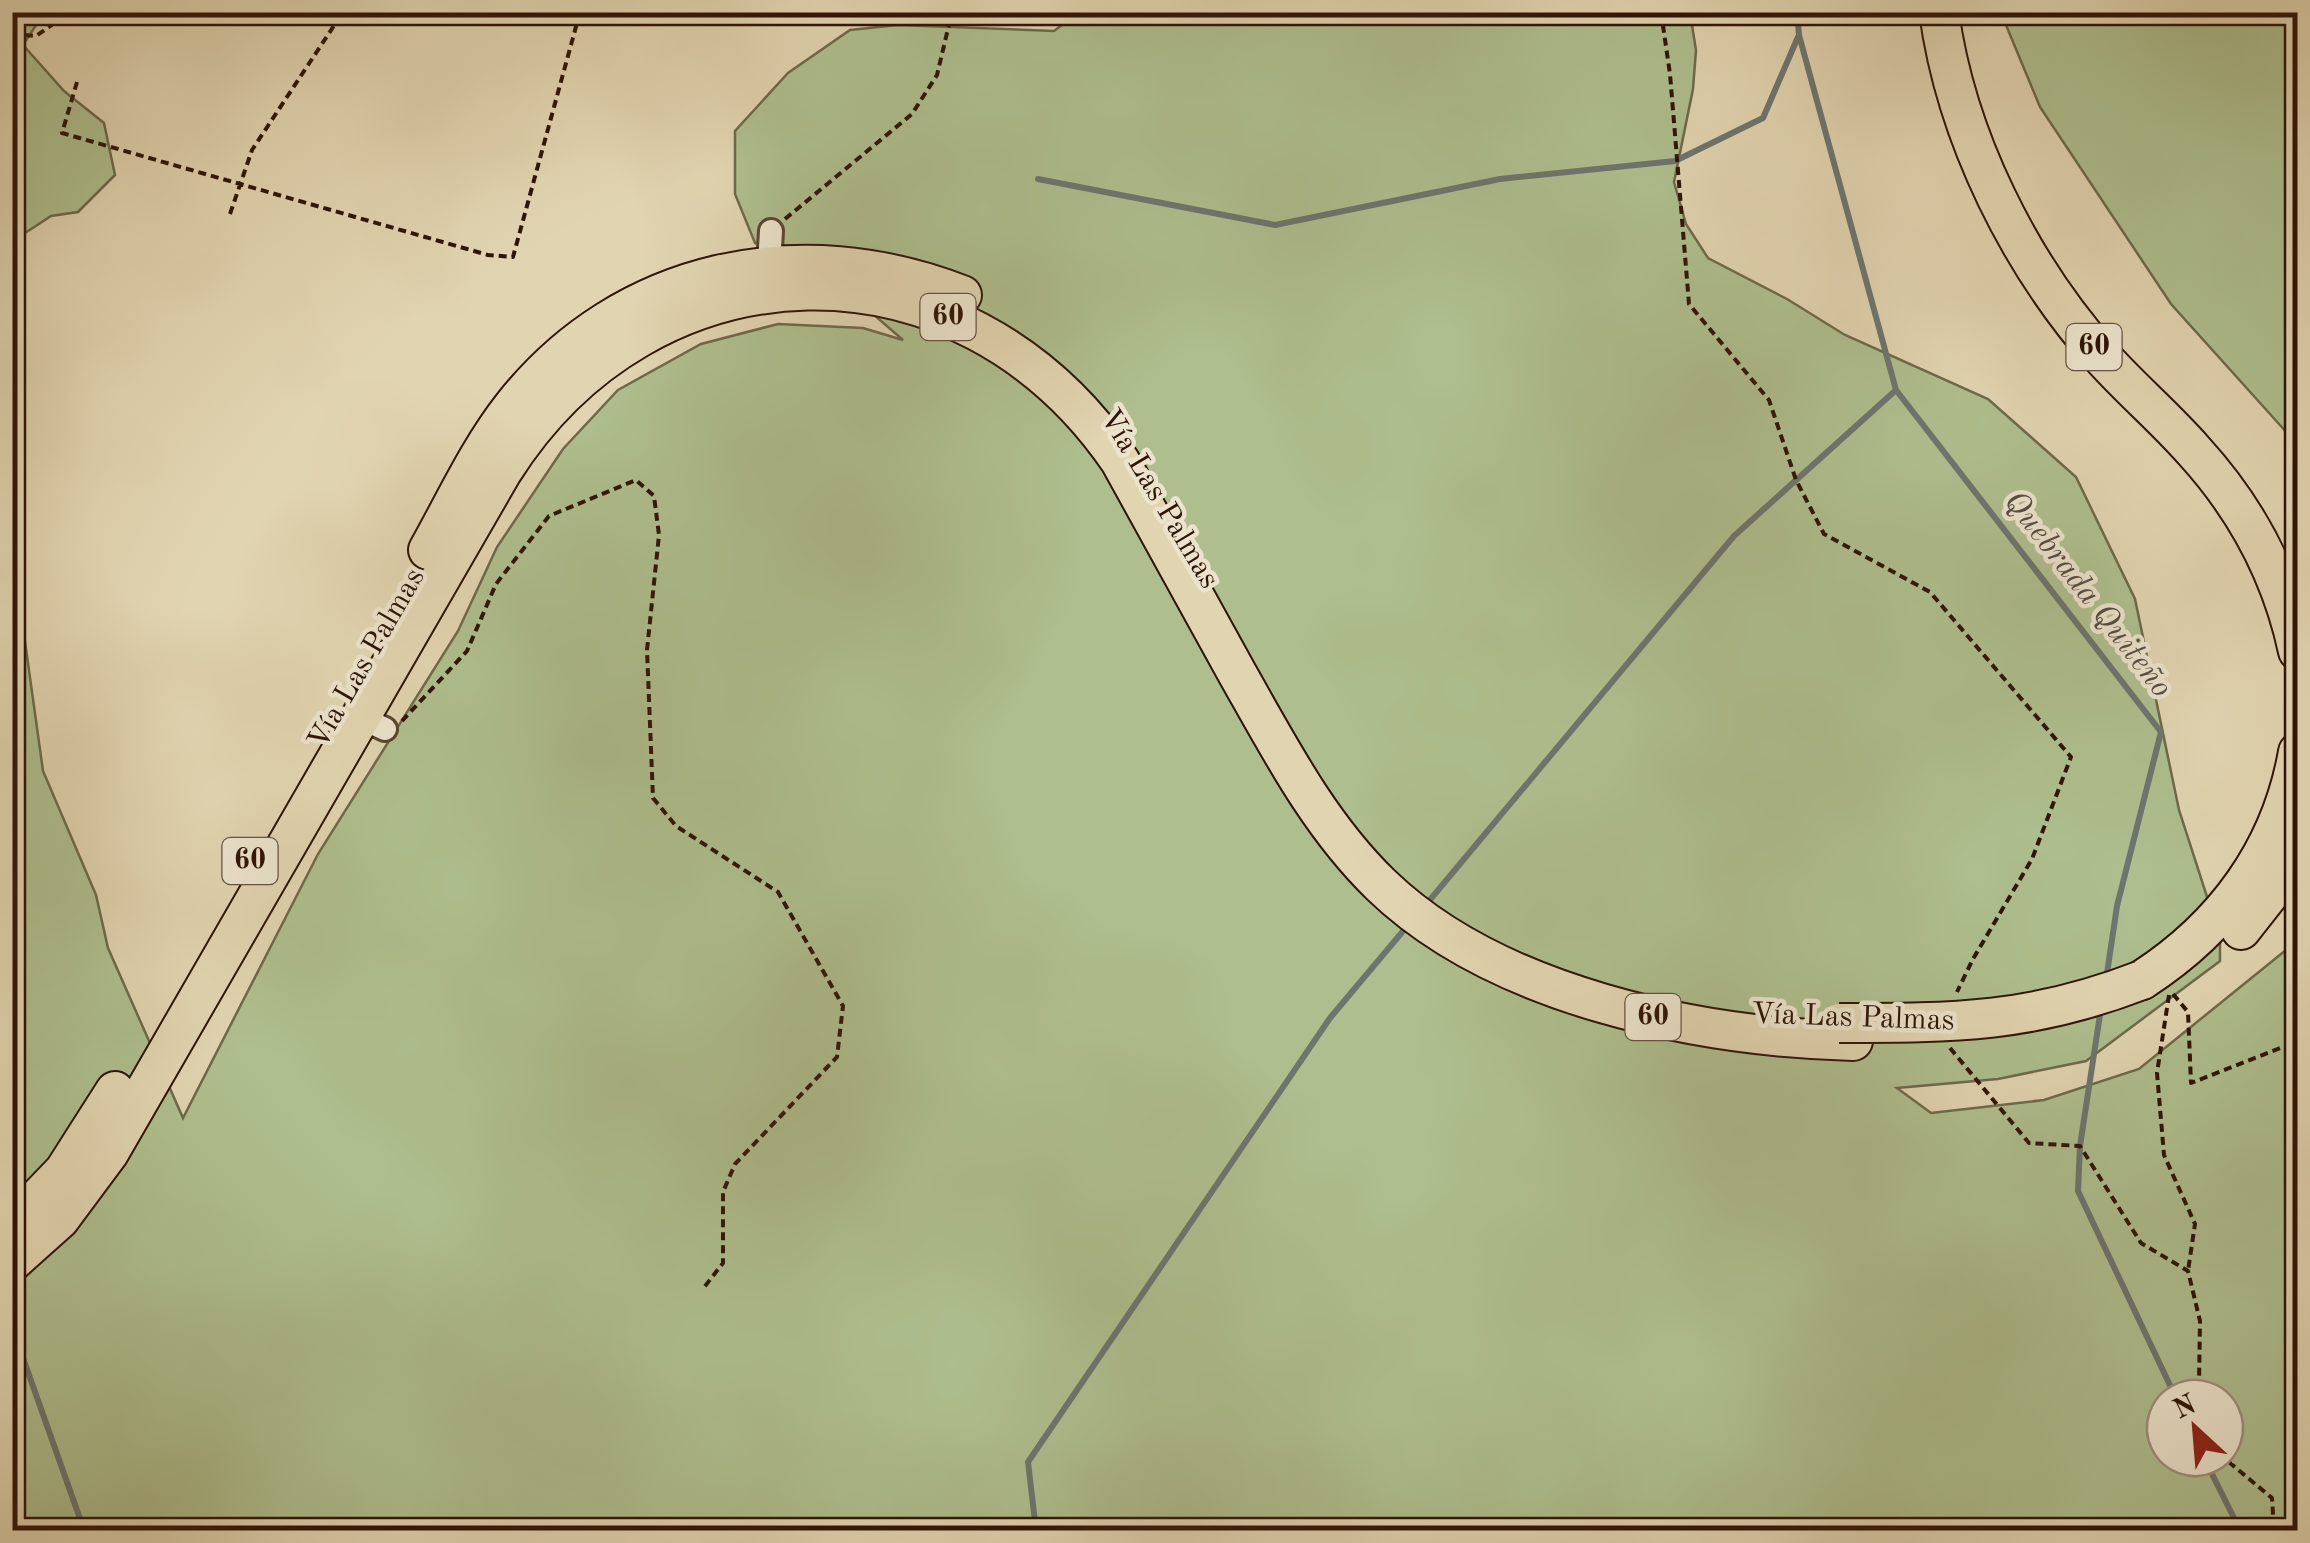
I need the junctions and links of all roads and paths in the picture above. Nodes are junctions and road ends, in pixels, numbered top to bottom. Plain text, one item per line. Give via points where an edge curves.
1 (70, 12) edge
2 (343, 12) edge
3 (580, 12) edge
4 (952, 12) edge
5 (1661, 12) edge
6 (1938, 12) edge
7 (1960, 12) edge
8 (12, 34) edge
9 (77, 82) dead end
10 (240, 185) junction
11 (230, 214) dead end
12 (770, 248) junction
13 (2298, 567) edge
14 (2298, 652) edge
15 (379, 725) junction
16 (2298, 752) edge
17 (2298, 845) edge
18 (2152, 991) junction
19 (1952, 1003) dead end
20 (1846, 1032) junction
21 (2298, 1044) edge
22 (1950, 1048) dead end
23 (103, 1136) junction
24 (12, 1226) edge
25 (12, 1262) edge
26 (2188, 1271) junction
27 (702, 1290) dead end
28 (2198, 1378) edge
29 (2245, 1475) edge
30 (2274, 1530) edge

1 - 8 path via 36,36
2 - 10 path via 252,150
3 - 10 path via 513,257
4 - 12 path via 937,76 912,114
5 - 19 path via 1690,304 1768,400 1796,480 1824,534 1930,592 2071,757 2032,859
6 - 14 highway, 60 via 1968,128 2025,250 2102,356 2230,496 2273,570
7 - 13 highway, 60 via 1997,145 2050,248 2102,319 2236,464
9 - 10 path via 62,134
10 - 11 path
12 - 20 highway, Vía Las Palmas / 60 via 932,283 992,310 1071,369 1132,446 1348,812 1444,906 1528,951 1618,986
12 - 23 highway, Vía Las Palmas / 60 via 613,318 559,357 514,405 477,460
15 - 20 highway, Vía Las Palmas / 60 via 520,445 586,373 654,329 731,300 812,291 893,300 983,332 1036,367 1082,410 1120,461 1315,805 1404,906 1501,963 1616,1007 1773,1037
15 - 23 highway, Vía Las Palmas / 60
15 - 27 path via 412,713 466,651 496,584 549,516 636,480 654,496 659,534 647,650 653,798 676,826 778,892 843,1006 838,1057 734,1164 723,1192 723,1263
16 - 18 highway, Vía Las Palmas / 60 via 2276,828 2248,879
17 - 18 highway, Vía Las Palmas / 60 via 2238,934 2194,974
18 - 20 highway, Vía Las Palmas / 60, bridge via 1990,1020
18 - 21 path via 2188,1012 2191,1083
18 - 26 path via 2164,1156 2194,1224
22 - 26 path via 2029,1143 2080,1146 2140,1243
23 - 24 highway, Vía Las Palmas / 60
23 - 25 highway, Vía Las Palmas / 60 via 60,1219
26 - 28 path via 2200,1321
29 - 30 path via 2272,1498

